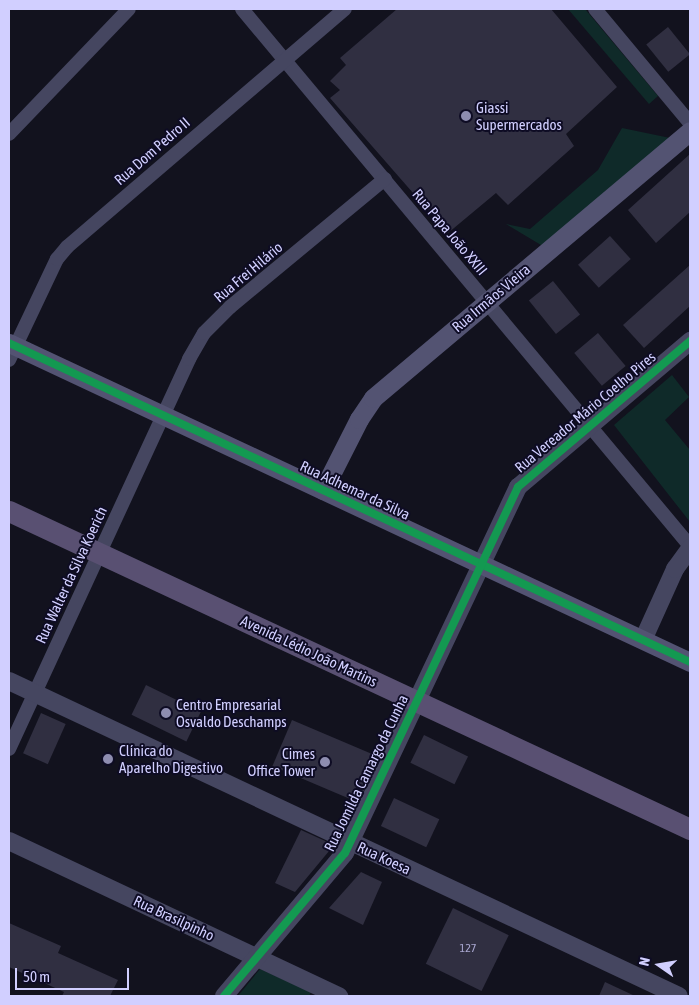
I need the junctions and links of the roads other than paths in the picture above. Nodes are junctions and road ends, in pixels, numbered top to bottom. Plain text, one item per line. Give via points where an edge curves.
1 (130, 9) edge
2 (242, 9) edge
3 (345, 9) edge
4 (595, 9) edge
5 (285, 59) junction
6 (690, 123) edge
7 (690, 131) edge
8 (9, 134) edge
9 (385, 179) junction
10 (487, 301) junction
11 (690, 341) edge
12 (11, 350) edge
13 (163, 415) junction
14 (590, 425) junction
15 (323, 490) junction
16 (9, 510) edge
17 (690, 547) edge
18 (99, 553) junction
19 (480, 564) junction
20 (644, 640) junction
21 (690, 662) edge
22 (9, 680) edge
23 (34, 693) junction
24 (416, 701) junction
25 (9, 748) edge
26 (690, 829) edge
27 (9, 841) edge
28 (351, 842) junction
29 (256, 957) junction
30 (224, 996) edge
31 (339, 996) edge
32 (679, 996) edge

1 - 8 street
2 - 5 street, Rua Papa João XXIII
3 - 5 street, Rua Dom Pedro II
4 - 6 street
5 - 9 street, Rua Papa João XXIII
5 - 12 street, Rua Dom Pedro II via 67,247 57,259
7 - 10 main road, Rua Irmãos Vieira
9 - 10 street, Rua Papa João XXIII
9 - 13 street, Rua Frei Hilário via 216,321 197,345
10 - 14 street, Rua Papa João XXIII
10 - 15 main road, Rua Irmãos Vieira via 373,398
11 - 14 street, Rua Vereador Mário Coelho Pires
12 - 13 main road, Rua Adhemar da Silva
13 - 15 main road, Rua Adhemar da Silva
13 - 18 street, Rua Walter da Silva Koerich
14 - 17 street, Rua Papa João XXIII
14 - 19 street, Rua Vereador Mário Coelho Pires via 518,487
15 - 19 main road, Rua Adhemar da Silva
16 - 18 main road, Avenida Lédio João Martins
17 - 20 street
18 - 23 street, Rua Walter da Silva Koerich
18 - 24 main road, Avenida Lédio João Martins
19 - 20 main road, Rua Adhemar da Silva
19 - 24 street, Rua Jomilda Camargo da Cunha
20 - 21 main road, Rua Adhemar da Silva
22 - 23 street, Rua Koesa
23 - 25 street, Rua Walter da Silva Koerich
23 - 28 street, Rua Koesa
24 - 26 main road, Avenida Lédio João Martins
24 - 28 street, Rua Jomilda Camargo da Cunha
27 - 29 street, Rua Brasilpinho
28 - 29 street, Rua Jomilda Camargo da Cunha via 340,860
28 - 32 street, Rua Koesa
29 - 30 street, Rua Jomilda Camargo da Cunha
29 - 31 street, Rua Brasilpinho

